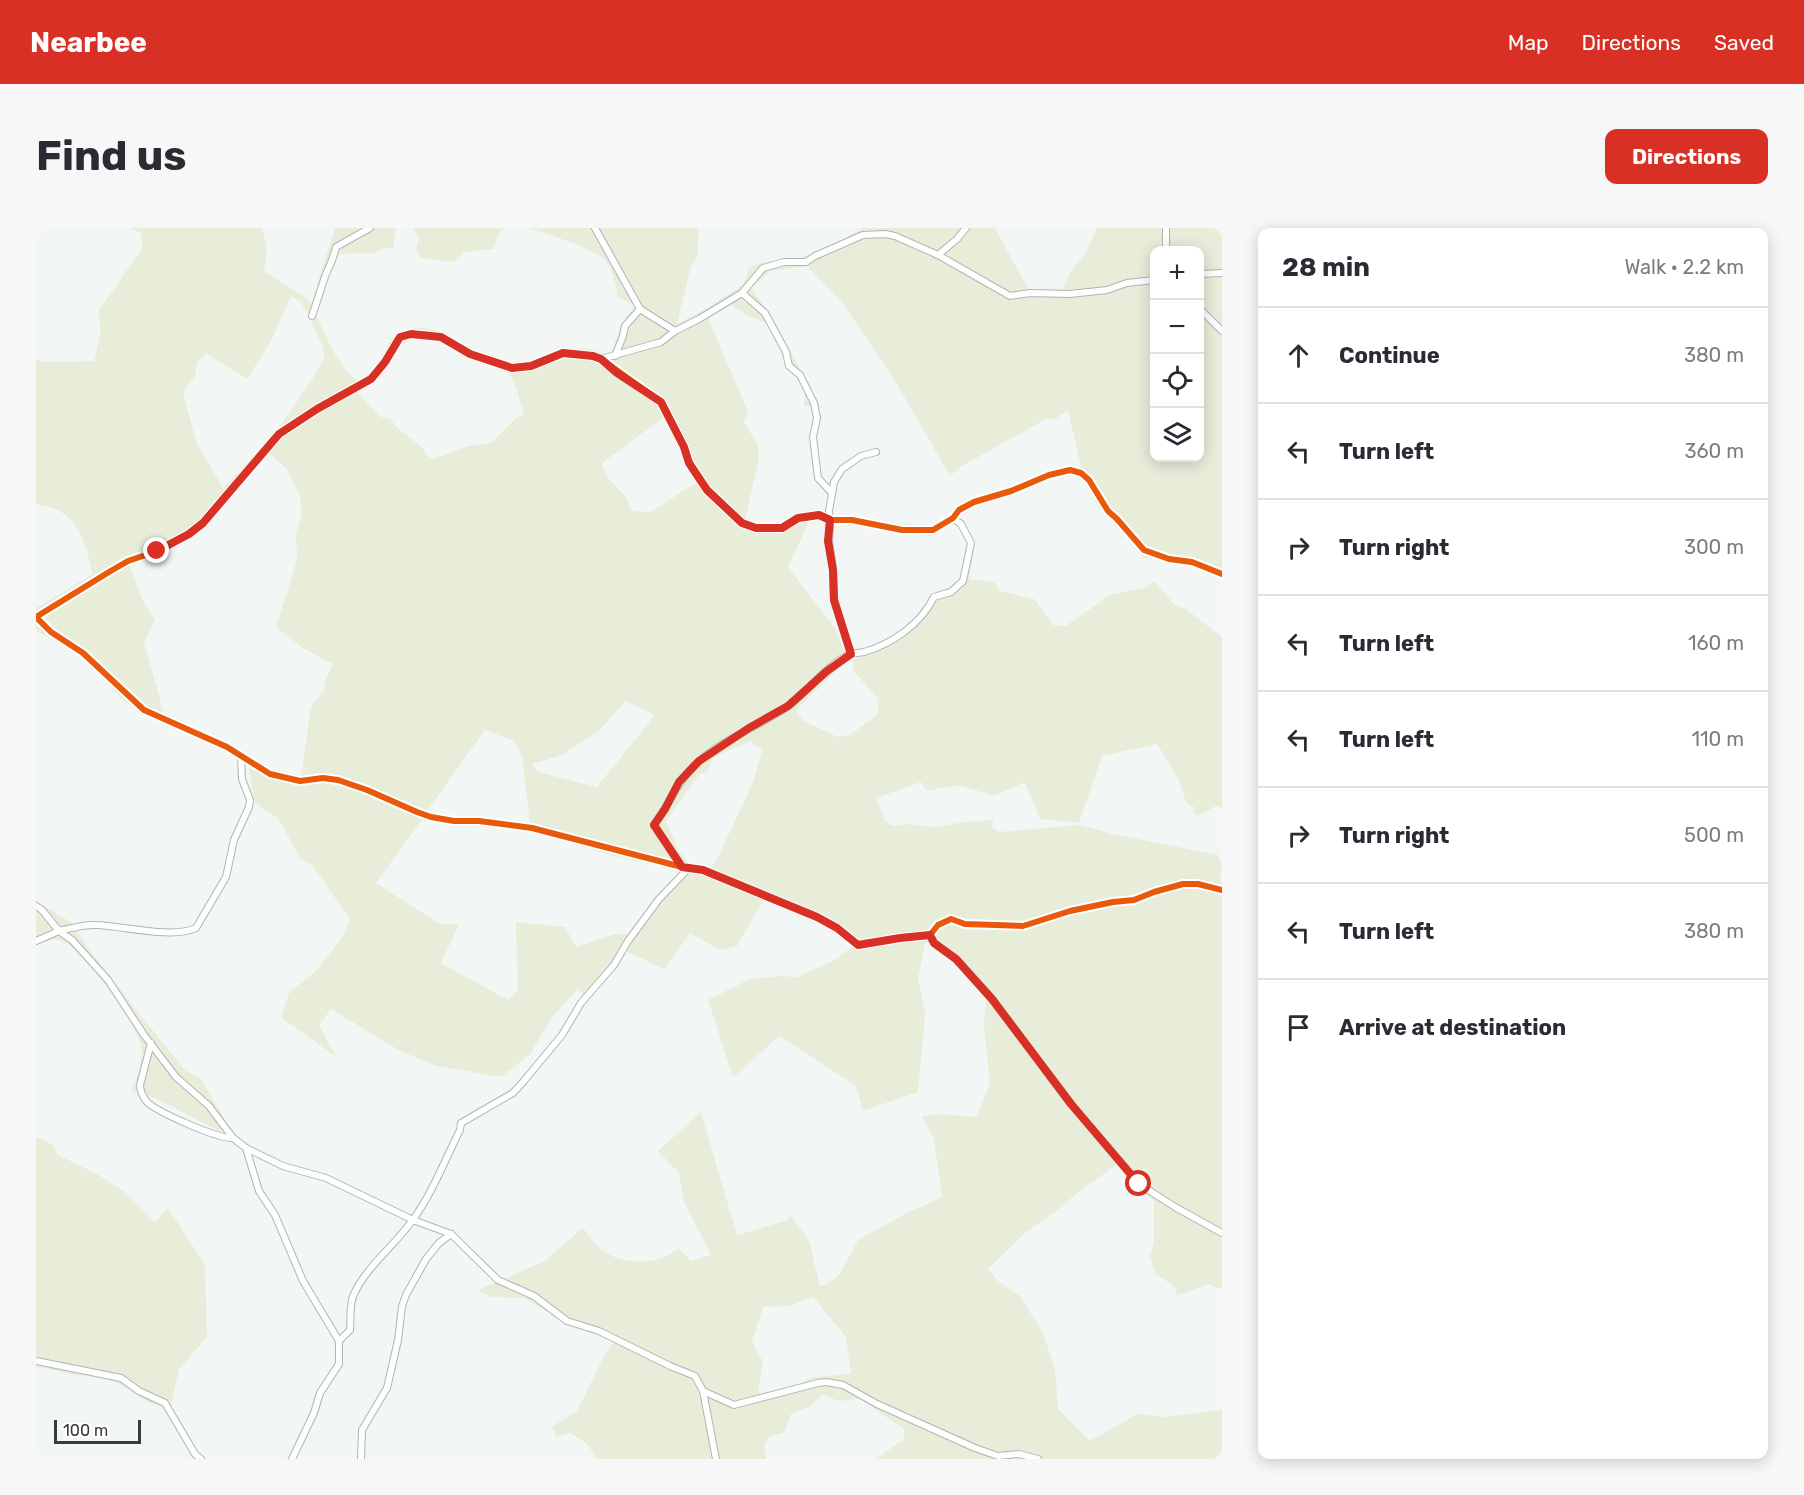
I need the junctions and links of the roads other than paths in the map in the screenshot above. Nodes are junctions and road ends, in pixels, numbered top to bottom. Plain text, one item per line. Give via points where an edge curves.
1 (370, 228) edge
2 (595, 228) edge
3 (966, 228) edge
4 (1166, 228) edge
5 (1166, 246) edge
6 (938, 255) junction
7 (1222, 273) edge
8 (1204, 274) edge
9 (1150, 281) edge
10 (742, 292) junction
11 (640, 309) junction
12 (1204, 313) edge
13 (312, 316) dead end
14 (675, 330) junction
15 (1222, 331) edge
16 (615, 356) junction
17 (601, 359) junction
18 (876, 452) dead end
19 (831, 492) junction
20 (953, 518) junction
21 (830, 520) junction
22 (1222, 574) edge
23 (36, 617) edge
24 (851, 654) junction
25 (241, 755) junction
26 (682, 867) junction
27 (1222, 890) edge
28 (36, 906) edge
29 (59, 931) junction
30 (930, 935) junction
31 (36, 941) edge
32 (151, 1042) junction
33 (232, 1138) junction
34 (246, 1148) junction
35 (413, 1220) junction
36 (1222, 1233) edge
37 (451, 1234) junction
38 (339, 1341) junction
39 (36, 1361) edge
40 (703, 1391) junction
41 (201, 1459) edge
42 (292, 1459) edge
43 (361, 1459) edge
44 (716, 1459) edge
45 (1038, 1459) edge

1 - 13 street via 336,247
2 - 11 street
3 - 6 street
4 - 5 street
6 - 9 street via 1010,296 1107,290
6 - 10 street via 895,236 863,235 806,262 784,262 763,268
7 - 8 street
10 - 14 street
10 - 19 street via 765,313 786,352 789,366 800,375 814,403 818,478
11 - 14 street
11 - 16 street via 625,326
12 - 15 street
14 - 16 street via 661,342
16 - 17 street
17 - 21 street via 661,402 689,463 707,490 742,523 756,528 782,528 798,518 819,515
17 - 23 street via 563,353 531,366 512,368 470,354 441,337 400,337 371,379 279,434 203,523 189,534 128,561
18 - 19 street via 861,456 842,469
19 - 21 street
20 - 21 street via 933,530
20 - 22 street via 974,502 1070,470 1089,480 1108,512 1143,550
20 - 24 street via 971,543 963,581 951,592 934,597 898,637
21 - 24 street via 828,541 834,600
23 - 25 street via 83,653 144,710
24 - 26 street via 788,706 699,761 679,782 654,825
25 - 26 street via 270,774 300,781 323,778 346,782 431,817 532,828
25 - 29 street via 249,807 234,840 226,877 196,928 174,932 95,925
26 - 30 street via 703,870 817,917 858,945
26 - 35 street via 685,872 659,899 524,1082 513,1093 461,1123
27 - 30 street via 1183,884 1134,900 1070,911 1023,926 965,924 951,919 938,925
28 - 29 street
29 - 31 street
29 - 32 street via 108,981
30 - 36 street via 992,999 1071,1104 1139,1184
32 - 33 street via 176,1077 209,1106
32 - 33 street via 140,1085 148,1103 205,1132
33 - 34 street
34 - 35 street via 283,1166 326,1179
34 - 38 street via 259,1191 275,1215 303,1281
35 - 37 street
35 - 38 street via 353,1295 350,1330
37 - 40 street via 498,1280 534,1296 567,1321 599,1331 695,1376
37 - 43 street via 426,1259 406,1295 387,1388 362,1430
38 - 42 street via 339,1364 320,1393
39 - 41 street via 121,1378 159,1399
40 - 44 street
40 - 45 street via 734,1405 826,1382 843,1385 975,1448 998,1456 1019,1454

